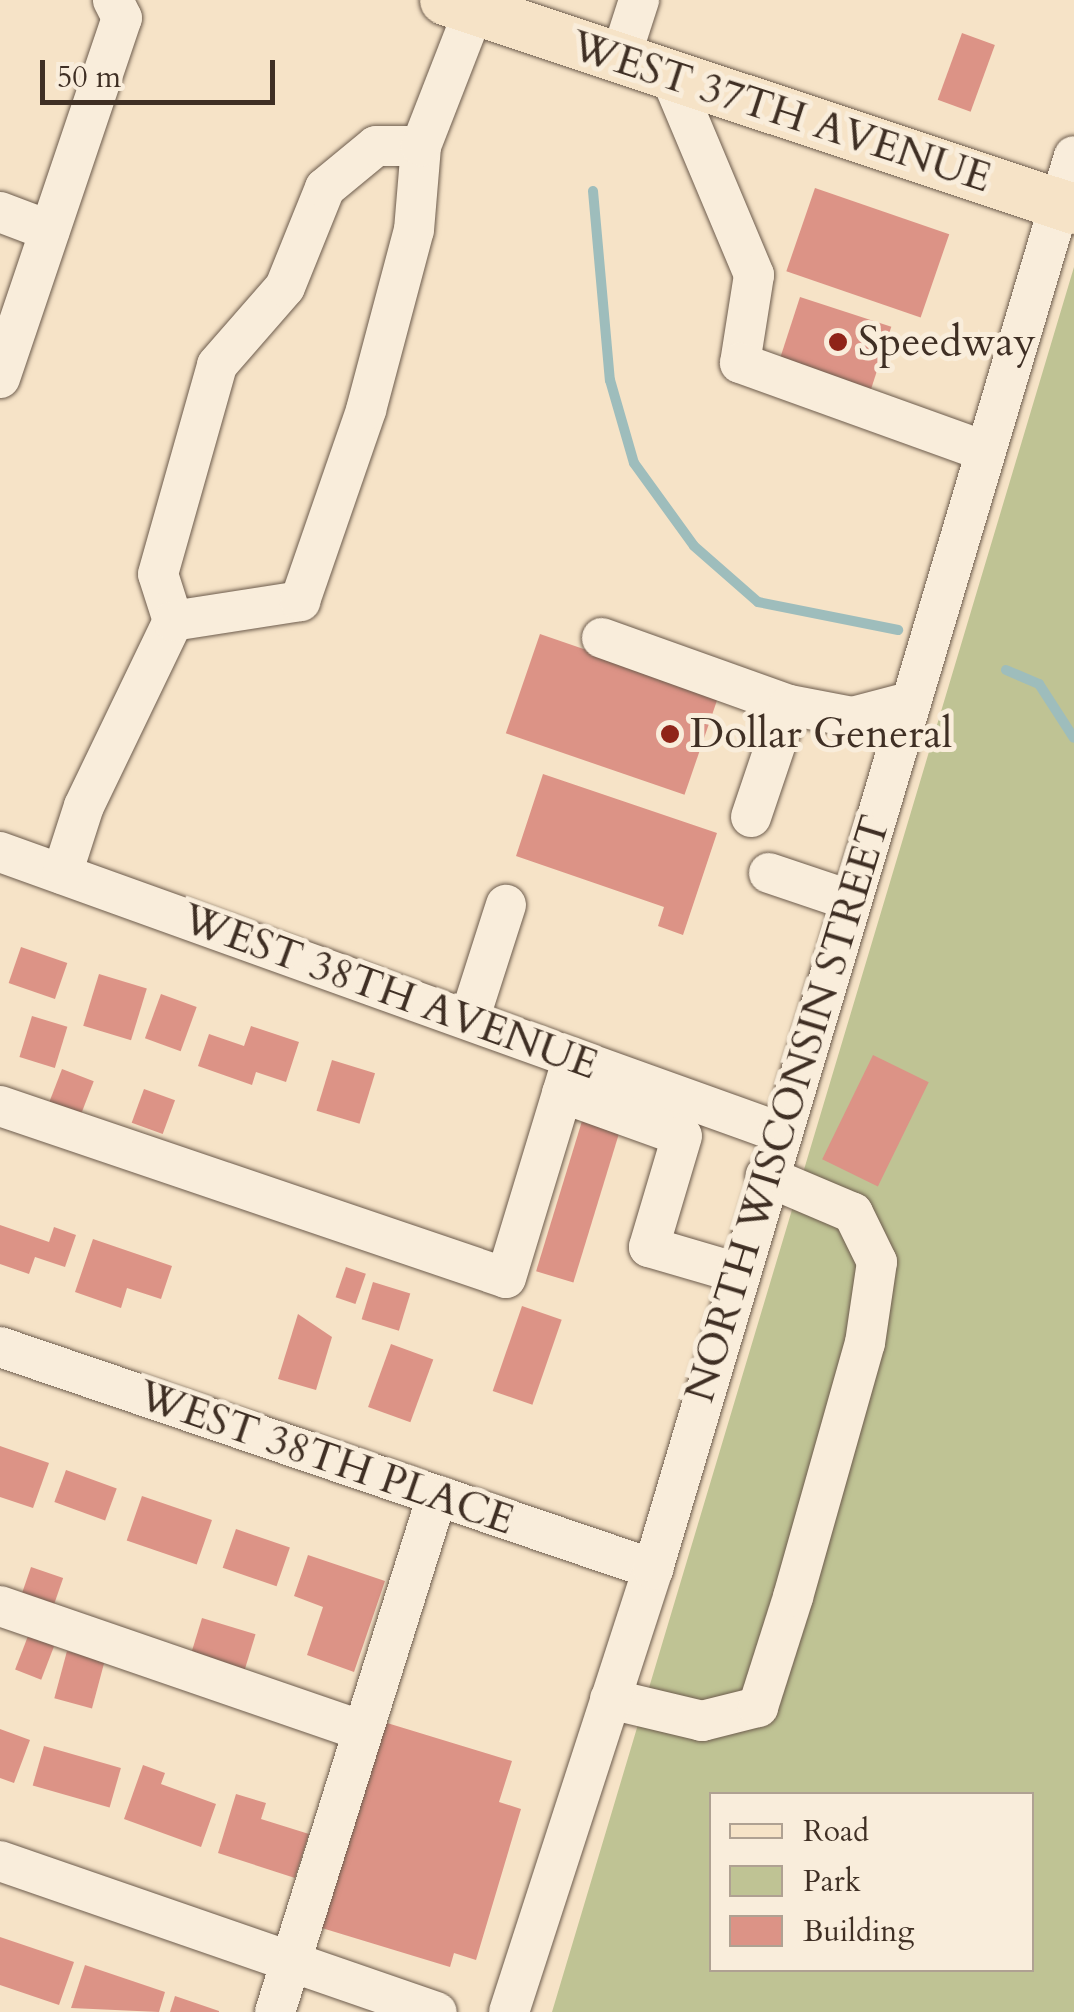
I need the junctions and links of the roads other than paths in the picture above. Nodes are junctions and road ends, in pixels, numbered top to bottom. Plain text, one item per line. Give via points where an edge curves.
1 (114, 0) edge
2 (639, 0) edge
3 (466, 4) edge
4 (620, 59) junction
5 (670, 75) junction
6 (421, 146) junction
7 (1074, 156) edge
8 (1067, 206) edge
9 (0, 212) edge
10 (50, 231) junction
11 (0, 378) edge
12 (985, 451) junction
13 (174, 622) junction
14 (602, 638) dead end
15 (909, 702) junction
16 (789, 705) junction
17 (751, 817) dead end
18 (0, 852) edge
19 (769, 873) dead end
20 (62, 874) junction
21 (849, 900) junction
22 (506, 905) dead end
23 (469, 1020) junction
24 (567, 1076) junction
25 (0, 1106) edge
26 (779, 1132) junction
27 (766, 1176) junction
28 (738, 1273) junction
29 (0, 1347) edge
30 (437, 1496) junction
31 (652, 1569) junction
32 (0, 1606) edge
33 (610, 1699) junction
34 (360, 1730) junction
35 (0, 1861) edge
36 (293, 1962) junction
37 (275, 2012) edge
38 (437, 2012) edge
39 (510, 2012) edge

1 - 10 street via 122,18
2 - 4 street
3 - 4 main road, WEST 37TH AVENUE
3 - 6 street
4 - 5 main road, WEST 37TH AVENUE
5 - 8 main road, WEST 37TH AVENUE
5 - 12 street via 754,275 740,363
6 - 13 street via 376,146 326,188 285,288 217,365 158,574
6 - 13 street via 414,230 366,410 300,601
7 - 8 street, NORTH WISCONSIN STREET
8 - 12 street, NORTH WISCONSIN STREET
9 - 10 street
10 - 11 street
12 - 15 street, NORTH WISCONSIN STREET
13 - 20 street via 84,806
14 - 16 street
15 - 16 street via 852,717
15 - 21 street, NORTH WISCONSIN STREET
16 - 17 street
18 - 20 street, WEST 38TH AVENUE
19 - 21 street
20 - 23 street, WEST 38TH AVENUE
21 - 26 street, NORTH WISCONSIN STREET
22 - 23 street
23 - 24 street, WEST 38TH AVENUE
24 - 25 street via 506,1278
24 - 26 street, WEST 38TH AVENUE
24 - 28 street via 682,1136 650,1247
26 - 27 street, NORTH WISCONSIN STREET
27 - 28 street, NORTH WISCONSIN STREET
27 - 33 street via 853,1213 877,1262 865,1343 794,1597 758,1707 702,1722
28 - 31 street, NORTH WISCONSIN STREET
29 - 30 street, WEST 38TH PLACE
30 - 31 street, WEST 38TH PLACE
30 - 34 street
31 - 33 street, NORTH WISCONSIN STREET
32 - 34 street
33 - 39 street, NORTH WISCONSIN STREET
34 - 36 street
35 - 36 street
36 - 37 street
36 - 38 street

